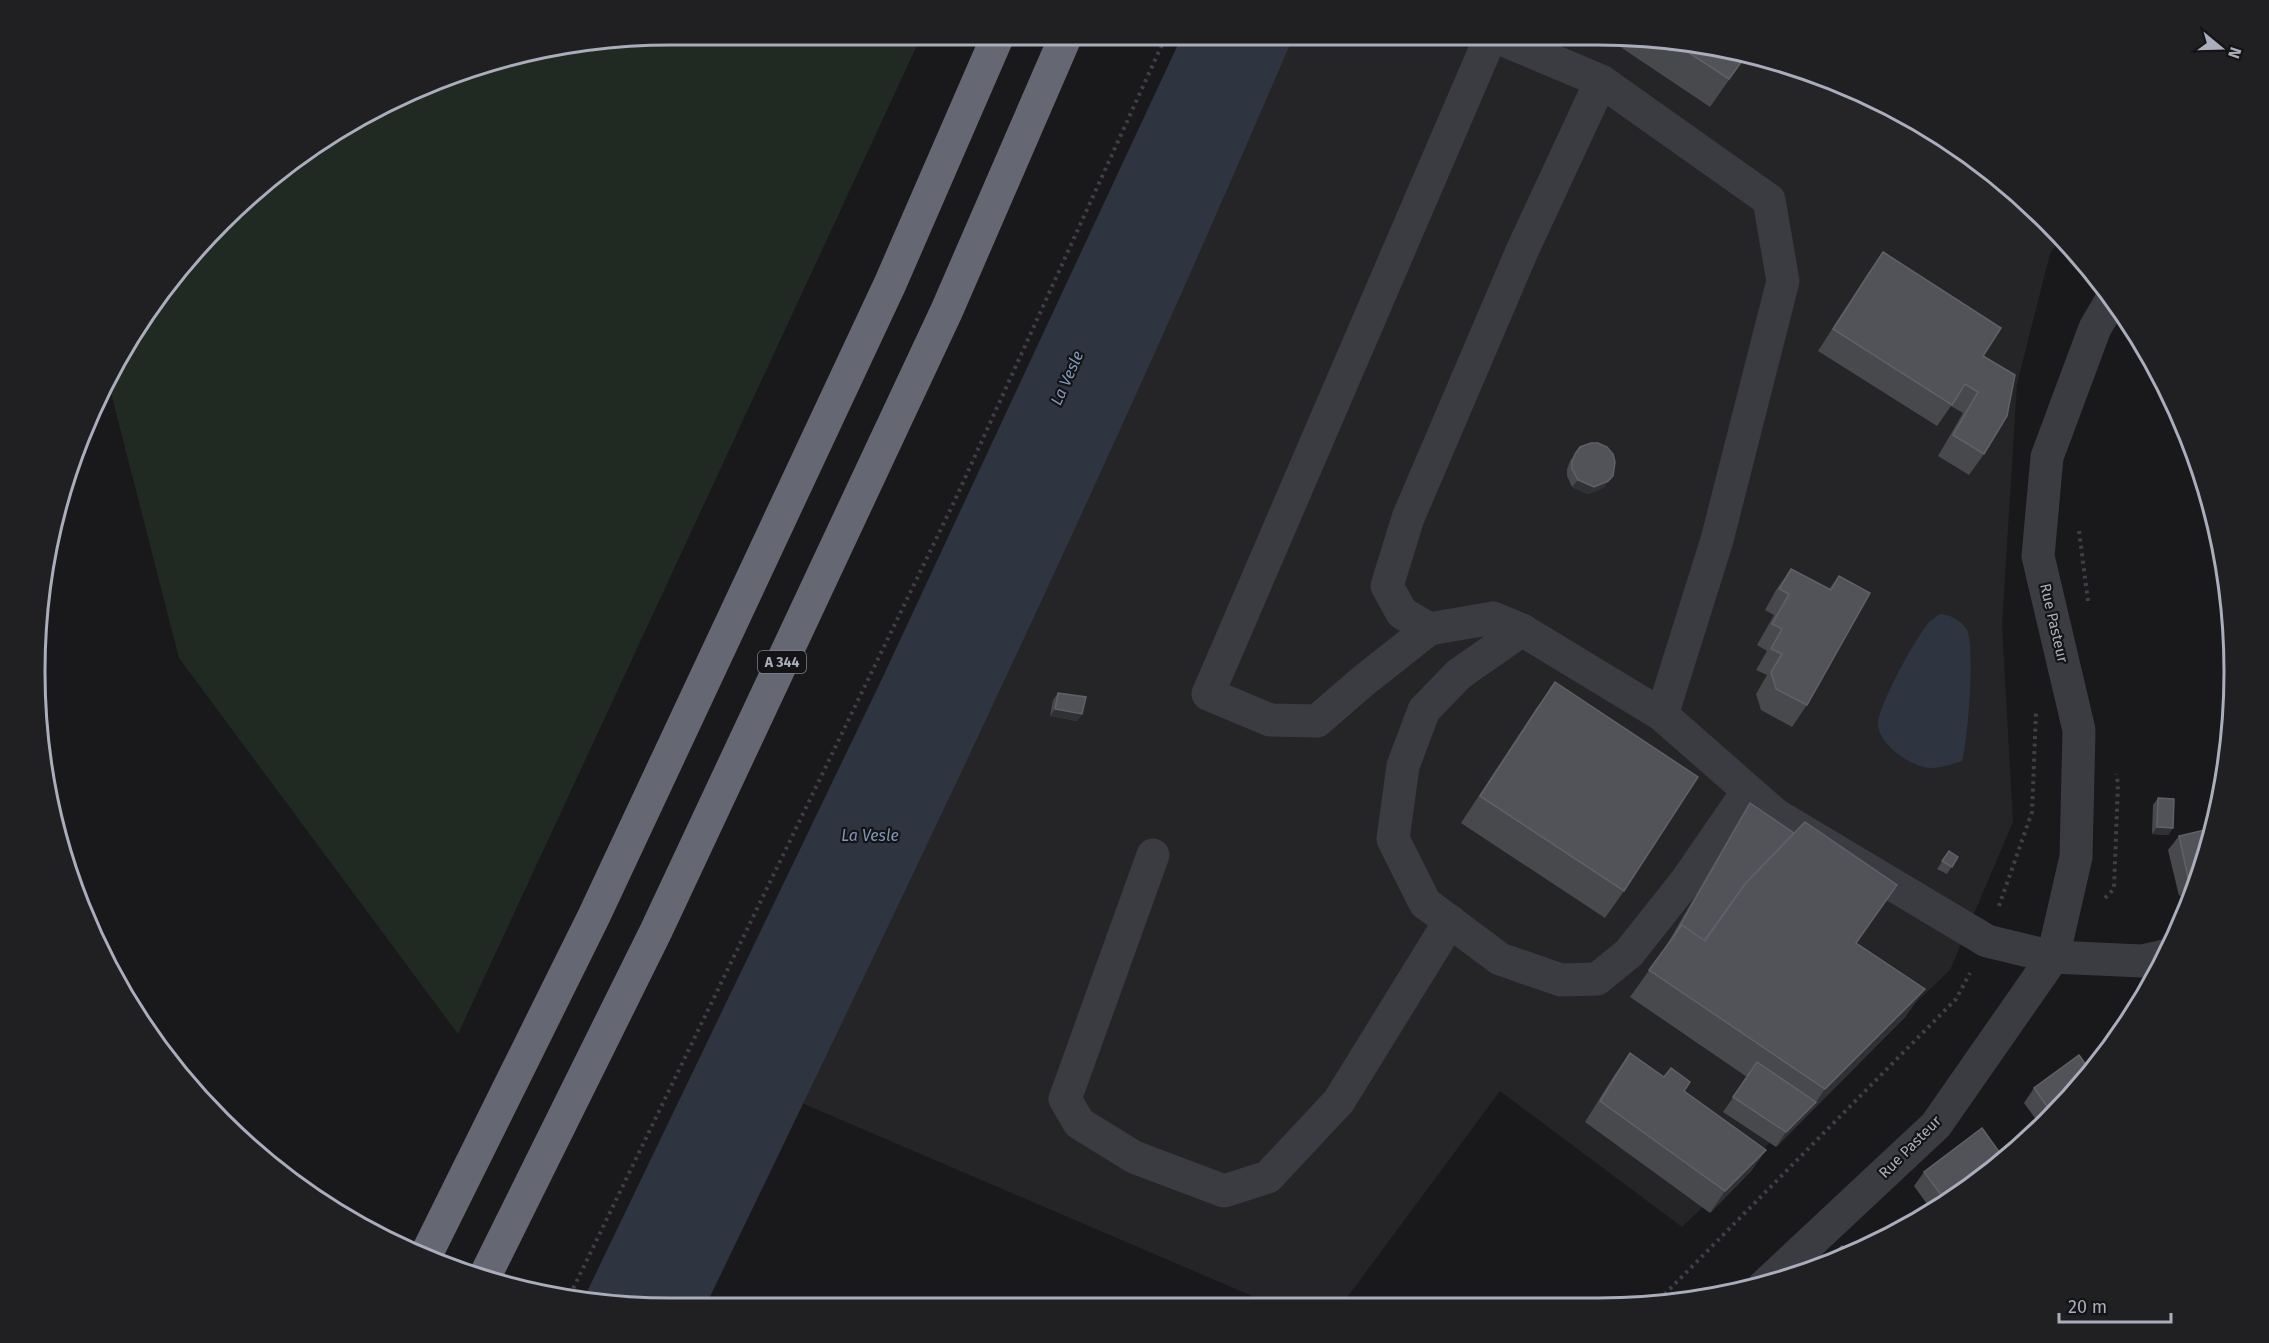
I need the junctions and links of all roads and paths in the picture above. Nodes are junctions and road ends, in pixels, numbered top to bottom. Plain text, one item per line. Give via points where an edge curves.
1 (995, 45) edge
2 (1062, 45) edge
3 (1162, 45) edge
4 (1488, 45) edge
5 (1514, 45) edge
6 (1601, 81) junction
7 (2107, 307) edge
8 (1429, 629) junction
9 (1522, 630) junction
10 (2036, 708) dead end
11 (1662, 715) junction
12 (1748, 791) junction
13 (1153, 855) dead end
14 (1450, 921) junction
15 (1987, 941) junction
16 (2053, 957) junction
17 (2154, 958) edge
18 (429, 1249) edge
19 (488, 1270) edge
20 (1780, 1271) edge
21 (572, 1290) edge
22 (1664, 1294) edge

1 - 18 highway via 890,284 600,905
2 - 19 highway, A 344 via 947,310 676,888
3 - 21 path via 955,500
4 - 8 street via 1208,694 1270,720 1317,720
5 - 6 street
6 - 8 street via 1407,518 1387,586 1402,613
6 - 11 street via 1769,200 1783,281 1717,540
7 - 16 street, Rue Pasteur via 2095,328 2047,457 2038,556 2079,730 2076,857
8 - 9 street via 1492,618
9 - 11 street
9 - 14 street via 1459,674 1424,710 1403,766 1393,838 1425,903
10 - 15 path via 2032,812
11 - 12 street
12 - 14 street via 1686,881 1629,953 1597,979 1562,980 1500,959
12 - 15 street via 1776,815
13 - 14 street via 1065,1100 1079,1123 1134,1157 1224,1191 1268,1177 1339,1101
15 - 16 street
15 - 22 path via 1956,999
16 - 17 street
16 - 20 street, Rue Pasteur via 1936,1125

